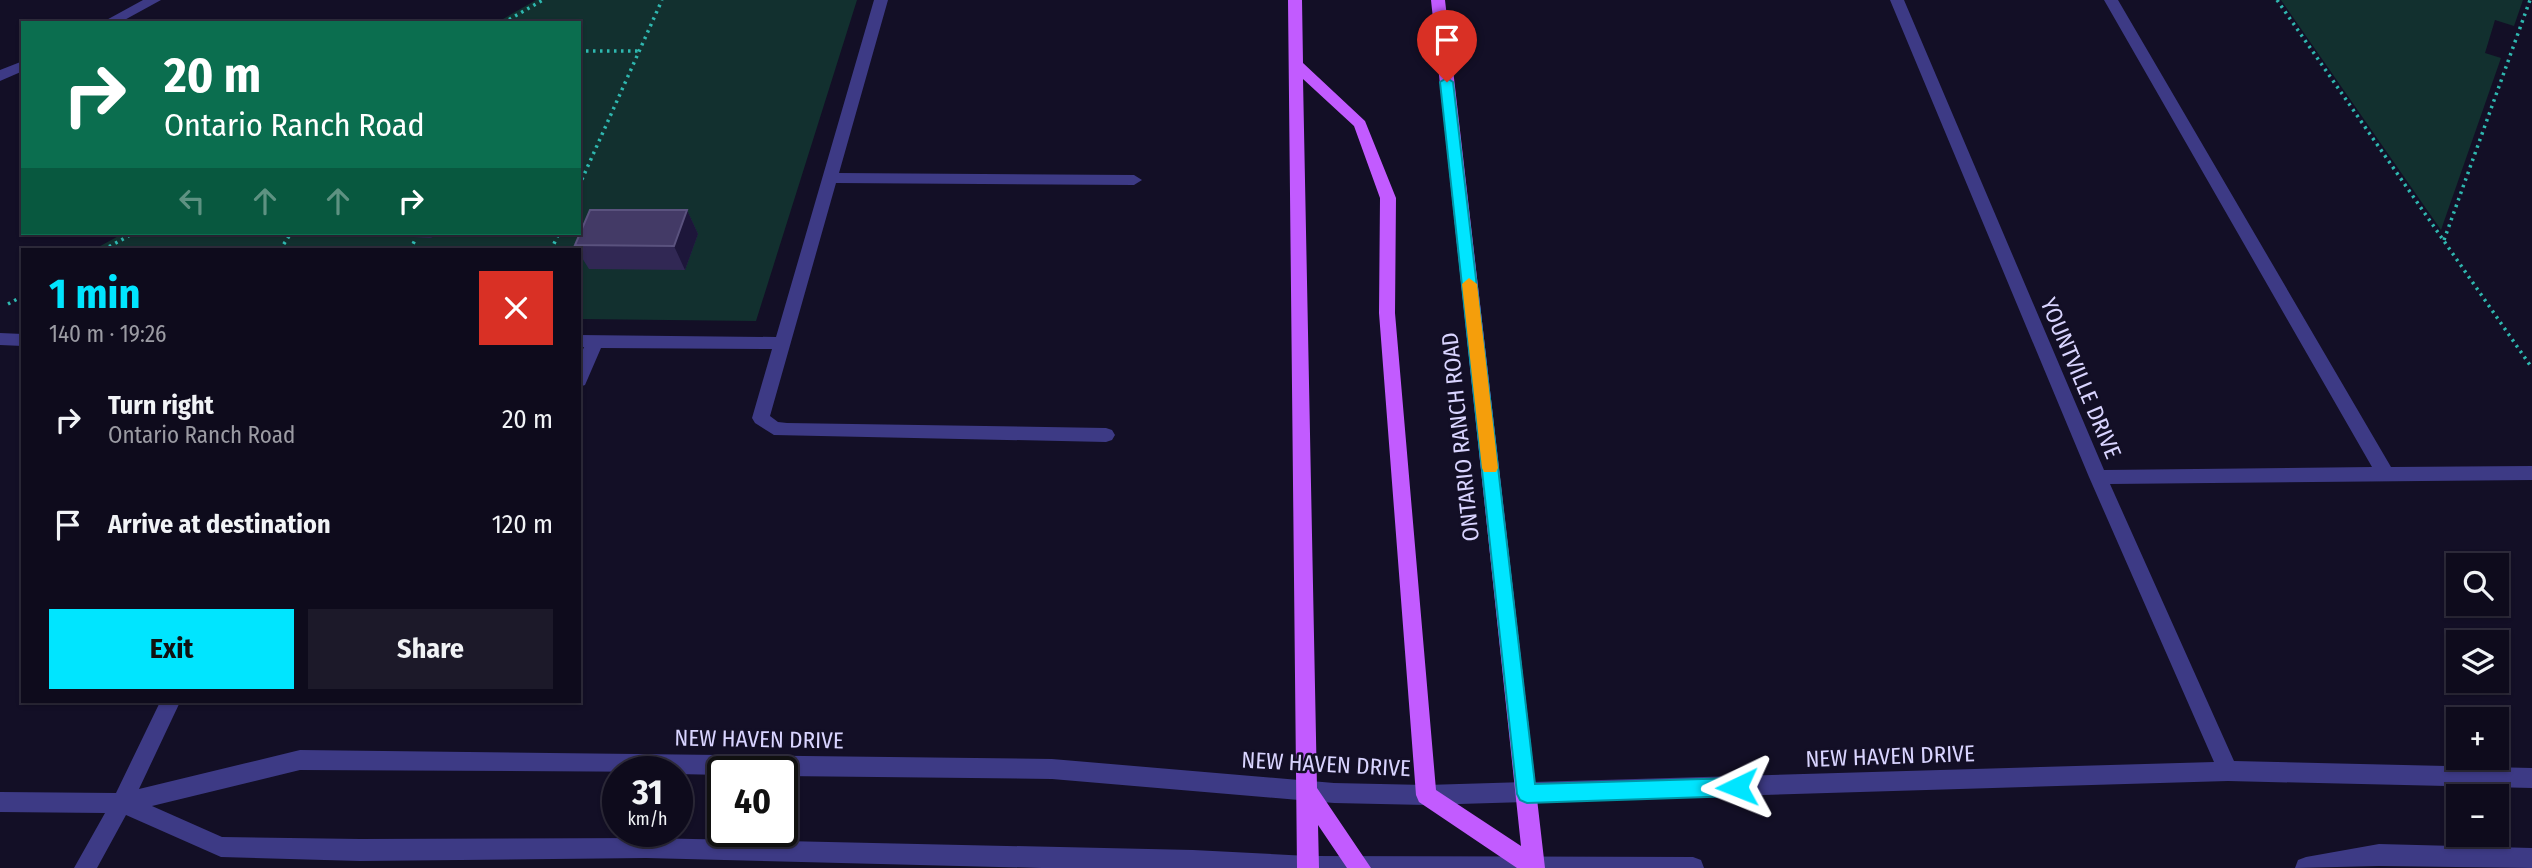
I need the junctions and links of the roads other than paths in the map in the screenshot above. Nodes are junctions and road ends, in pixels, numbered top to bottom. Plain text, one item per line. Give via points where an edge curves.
1 (154, 0) edge
2 (881, 0) edge
3 (1296, 0) edge
4 (1438, 0) edge
5 (1897, 0) edge
6 (2111, 0) edge
7 (112, 21) edge
8 (1297, 65) junction
9 (21, 66) edge
10 (0, 76) edge
11 (830, 178) junction
12 (1134, 180) dead end
13 (0, 339) edge
14 (21, 340) edge
15 (587, 341) edge
16 (781, 343) junction
17 (581, 370) edge
18 (1106, 435) dead end
19 (2532, 473) edge
20 (2386, 475) junction
21 (2098, 477) junction
22 (170, 703) edge
23 (2228, 771) junction
24 (2532, 778) edge
25 (1308, 792) junction
26 (1527, 794) junction
27 (1426, 795) junction
28 (0, 802) edge
29 (122, 803) junction
30 (2532, 859) edge
31 (1308, 867) edge
32 (1359, 867) edge
33 (1534, 867) edge
34 (85, 868) edge
35 (1693, 868) edge
36 (2306, 868) edge

1 - 7 street
2 - 11 street
3 - 8 main road
4 - 26 main road, ONTARIO RANCH ROAD
5 - 21 street, YOUNTVILLE DRIVE
6 - 20 street
8 - 25 main road
8 - 27 main road via 1360,124 1388,198 1387,313
9 - 10 street
11 - 12 street
11 - 16 street
13 - 14 street
15 - 16 street
15 - 17 street
16 - 18 street via 761,418 774,428
19 - 20 street
20 - 21 street
21 - 23 street, YOUNTVILLE DRIVE
22 - 29 street
23 - 24 street, NEW HAVEN DRIVE
23 - 26 street, NEW HAVEN DRIVE
25 - 27 street, NEW HAVEN DRIVE
25 - 29 street, NEW HAVEN DRIVE via 1052,769 300,760
25 - 31 main road
25 - 32 main road
26 - 27 street, NEW HAVEN DRIVE
26 - 33 main road, ONTARIO RANCH ROAD
27 - 33 main road
28 - 29 street, NEW HAVEN DRIVE
29 - 31 street, NEW HAVEN DRIVE via 221,847 646,848
29 - 34 street
30 - 36 street via 2379,855
31 - 32 street, NEW HAVEN DRIVE
32 - 33 street, NEW HAVEN DRIVE
33 - 35 street, NEW HAVEN DRIVE

